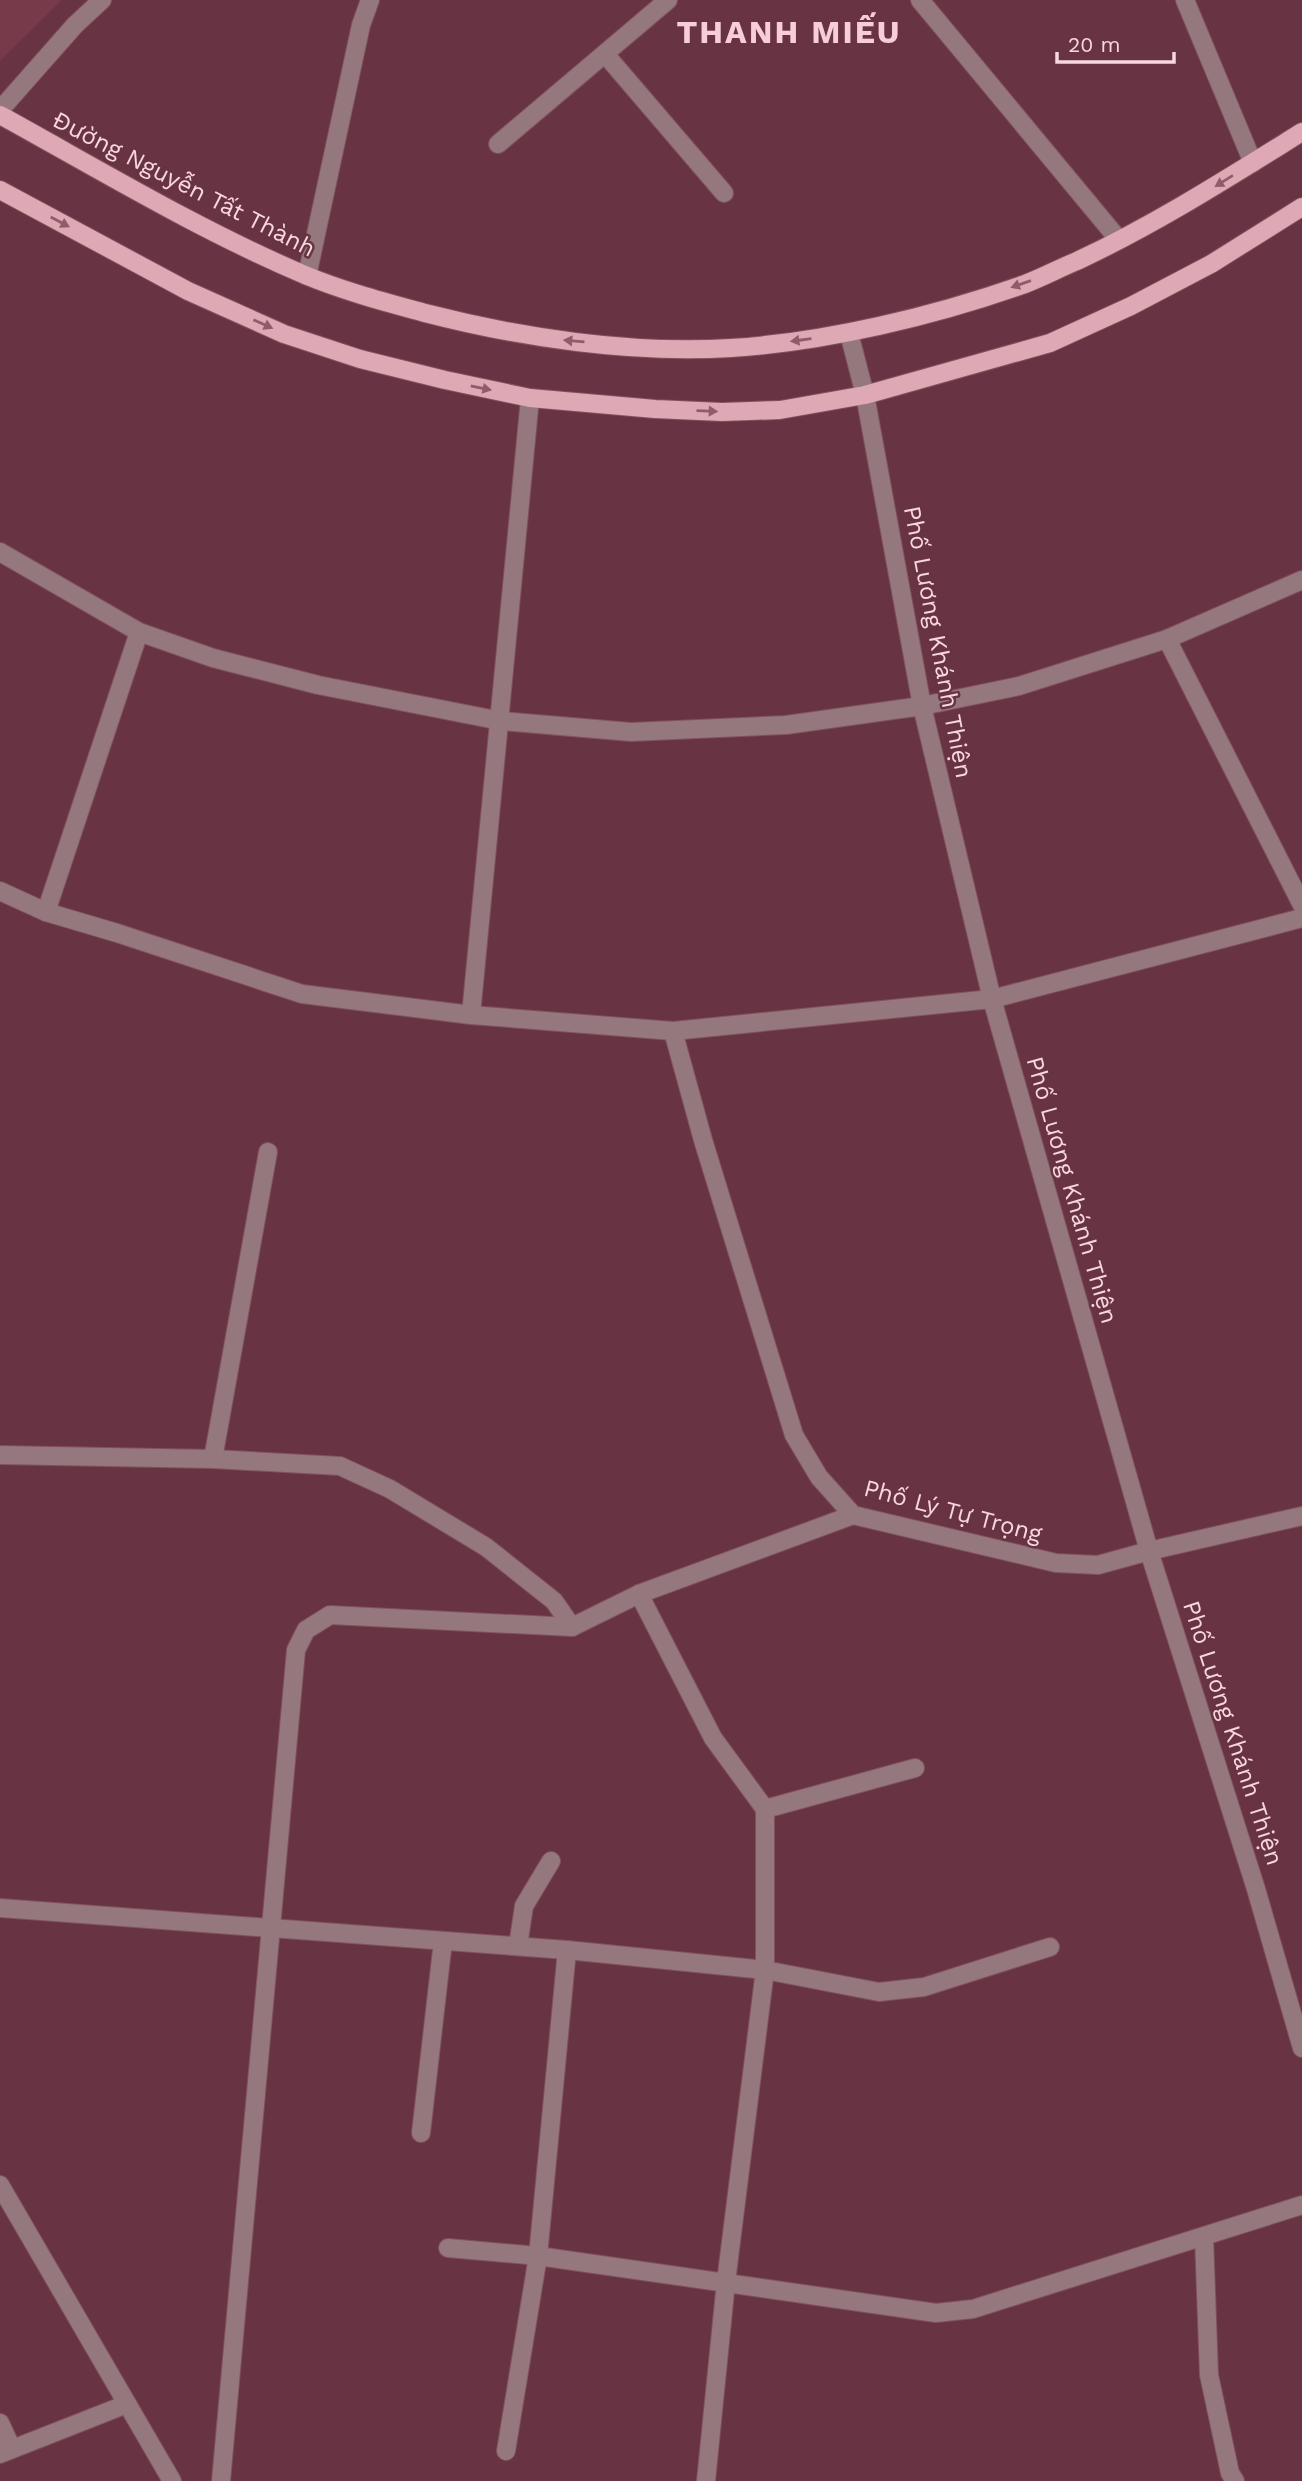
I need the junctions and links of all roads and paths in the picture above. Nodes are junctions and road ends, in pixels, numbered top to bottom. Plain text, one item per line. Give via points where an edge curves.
1 (102, 0) edge
2 (370, 0) edge
3 (668, 0) edge
4 (920, 0) edge
5 (1185, 0) edge
6 (605, 54) junction
7 (0, 112) edge
8 (1302, 132) edge
9 (498, 144) dead end
10 (1253, 163) junction
11 (0, 190) edge
12 (724, 193) dead end
13 (1302, 207) edge
14 (1119, 240) junction
15 (307, 276) junction
16 (849, 332) junction
17 (865, 396) junction
18 (530, 398) junction
19 (0, 552) edge
20 (1302, 580) edge
21 (139, 632) junction
22 (1167, 639) junction
23 (922, 706) junction
24 (500, 721) junction
25 (0, 891) edge
26 (1302, 905) edge
27 (46, 912) junction
28 (1302, 918) edge
29 (992, 999) junction
30 (471, 1015) junction
31 (673, 1031) junction
32 (268, 1152) dead end
33 (0, 1455) edge
34 (213, 1459) junction
35 (853, 1515) junction
36 (1302, 1516) edge
37 (1149, 1551) junction
38 (639, 1594) junction
39 (572, 1627) junction
40 (915, 1768) dead end
41 (765, 1809) junction
42 (551, 1861) dead end
43 (0, 1908) edge
44 (273, 1928) junction
45 (443, 1941) junction
46 (518, 1946) junction
47 (1050, 1947) dead end
48 (567, 1950) junction
49 (765, 1970) junction
50 (1302, 2048) edge
51 (421, 2133) dead end
52 (0, 2185) edge
53 (1302, 2205) edge
54 (1204, 2237) junction
55 (447, 2248) dead end
56 (538, 2256) junction
57 (726, 2282) junction
58 (127, 2403) junction
59 (0, 2423) edge
60 (6, 2451) edge
61 (506, 2451) dead end
62 (172, 2481) edge
63 (220, 2481) edge
64 (706, 2481) edge
65 (1235, 2481) edge

1 - 7 street
2 - 15 street
3 - 6 street
4 - 14 street
5 - 10 street
6 - 9 street
6 - 12 street
7 - 15 main road, Đường Nguyễn Tất Thành via 218,235
8 - 10 main road, Đường Nguyễn Tất Thành
10 -> 14 main road, Đường Nguyễn Tất Thành
11 -> 18 main road via 188,291 284,334 360,359
13 - 17 main road via 1211,264 1050,343
14 -> 16 main road, Đường Nguyễn Tất Thành via 1027,283
16 -> 15 main road, Đường Nguyễn Tất Thành via 730,348 666,349 542,338 394,305
16 - 17 street, Phố Lương Khánh Thiện
18 -> 17 main road via 722,412 780,410
17 - 23 street, Phố Lương Khánh Thiện
18 - 24 street
19 - 21 street
20 - 22 street
21 - 24 street via 318,685
21 - 27 street
22 - 23 street via 1019,686
22 - 26 street
23 - 24 street via 786,725 631,732
23 - 29 street, Phố Lương Khánh Thiện
24 - 30 street
25 - 27 street
27 - 30 street via 302,994
28 - 29 street
29 - 31 street
29 - 37 street, Phố Lương Khánh Thiện
30 - 31 street
31 - 35 street, Phố Lý Tự Trọng via 794,1435 819,1477
32 - 34 street
33 - 34 street
34 - 39 street via 340,1466 390,1489 486,1547 554,1601
35 - 37 street, Phố Lý Tự Trọng via 1056,1563 1098,1565
35 - 38 street
36 - 37 street, Phố Lý Tự Trọng
37 - 50 street, Phố Lương Khánh Thiện
38 - 39 street
38 - 41 street via 713,1738
39 - 44 street via 330,1615 306,1630 296,1650
40 - 41 street
41 - 49 street
42 - 46 street via 524,1906
43 - 44 street
44 - 45 street
44 - 63 street
45 - 46 street
45 - 51 street
46 - 48 street
47 - 49 street via 923,1987 879,1992
48 - 49 street
48 - 56 street
49 - 57 street
52 - 58 street
53 - 54 street
54 - 57 street via 973,2309 936,2314
54 - 65 street via 1209,2375
55 - 56 street
56 - 57 street
56 - 61 street
57 - 64 street
58 - 60 street
58 - 62 street
59 - 60 street

